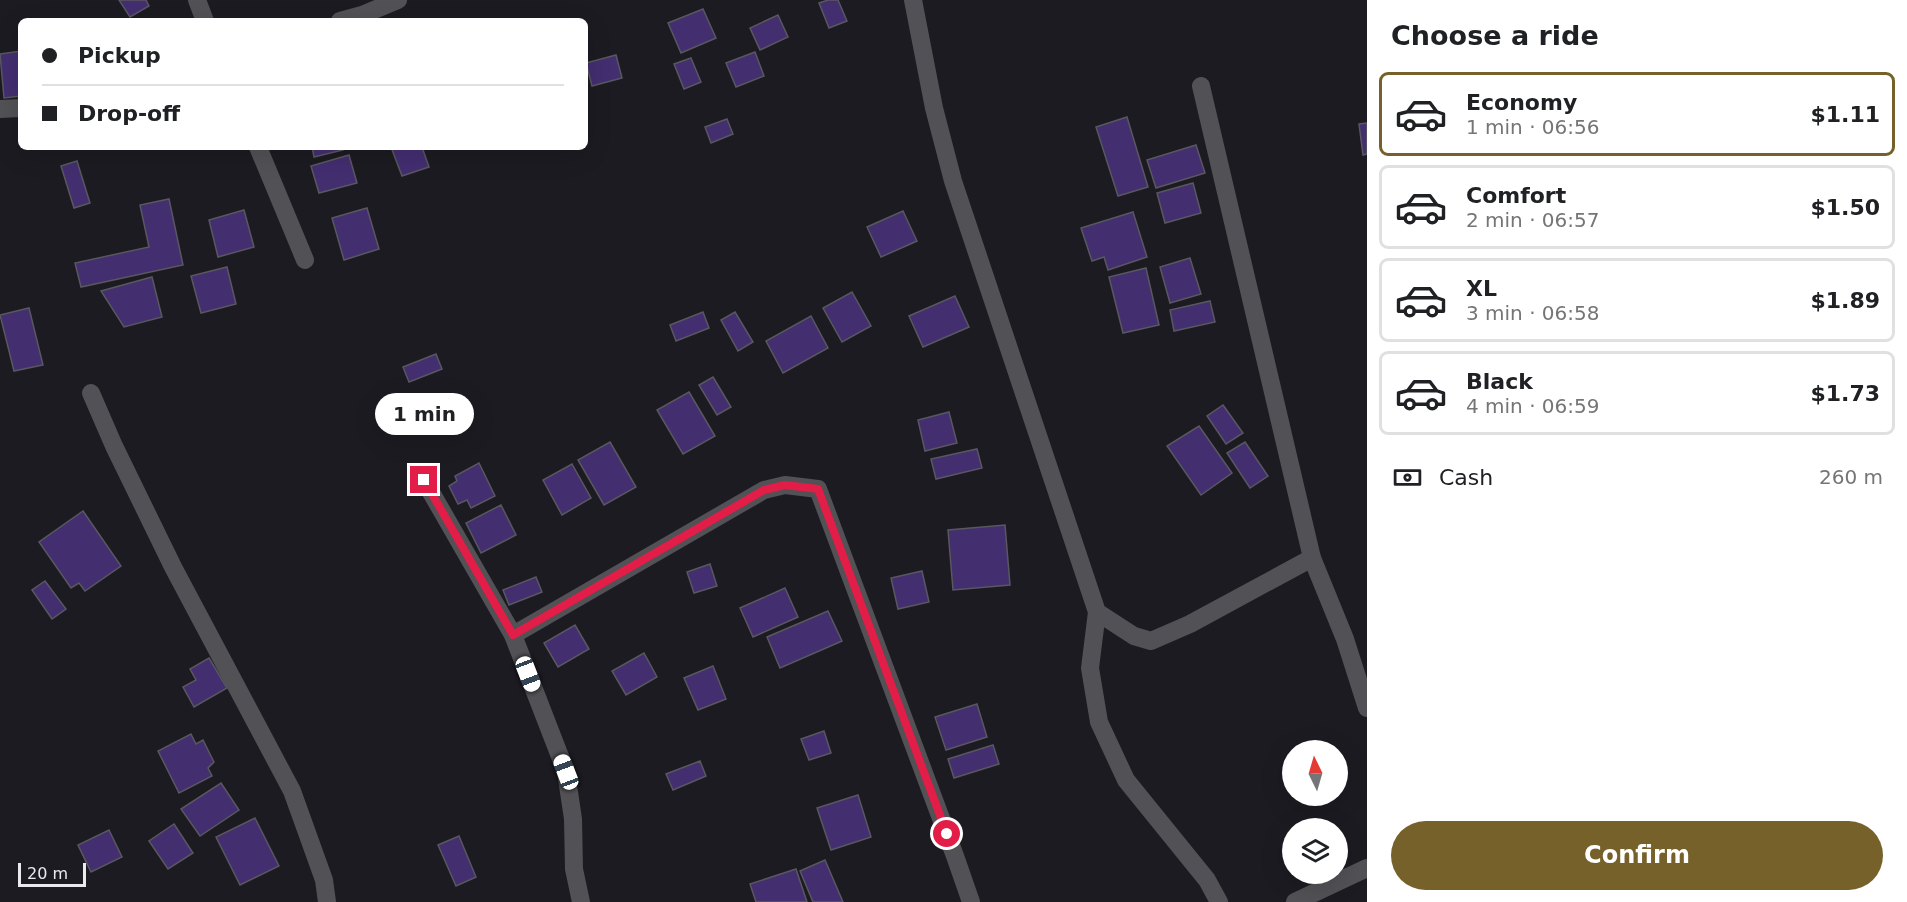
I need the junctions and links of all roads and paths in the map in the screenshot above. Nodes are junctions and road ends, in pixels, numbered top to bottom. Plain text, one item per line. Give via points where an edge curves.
1 (197, 0) edge
2 (398, 0) edge
3 (913, 0) edge
4 (204, 18) edge
5 (351, 18) edge
6 (1201, 86) dead end
7 (18, 108) edge
8 (0, 109) edge
9 (259, 150) edge
10 (305, 260) dead end
11 (91, 393) dead end
12 (424, 480) dead end
13 (1312, 558) junction
14 (1097, 612) junction
15 (513, 635) junction
16 (1367, 708) edge
17 (1367, 868) edge
18 (327, 902) edge
19 (581, 902) edge
20 (971, 902) edge
21 (1219, 902) edge
22 (1295, 902) edge

1 - 4 street
2 - 5 street
3 - 14 street via 953,181
6 - 13 street
7 - 8 street
9 - 10 street
11 - 18 street via 173,567 292,791 324,879
12 - 15 street
13 - 14 street via 1190,624 1150,641 1134,636
13 - 16 street via 1345,639
14 - 21 street via 1090,668 1099,722 1126,780 1207,880
15 - 19 street via 566,772 573,819 574,869
15 - 20 street via 764,490 785,485 818,489
17 - 22 street

